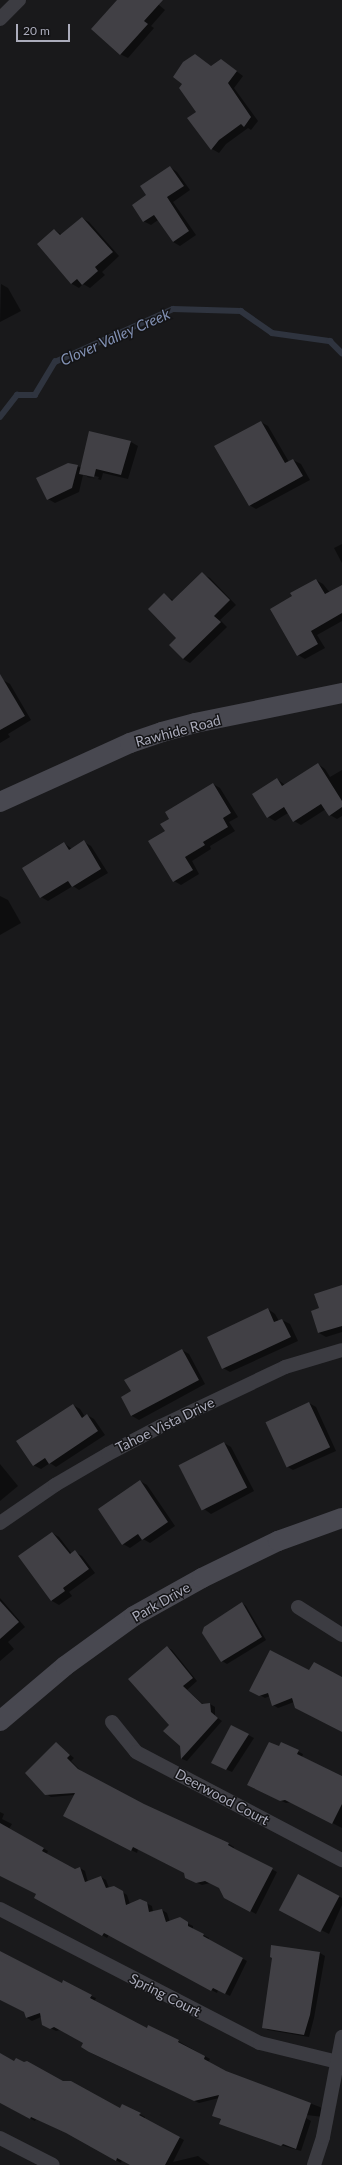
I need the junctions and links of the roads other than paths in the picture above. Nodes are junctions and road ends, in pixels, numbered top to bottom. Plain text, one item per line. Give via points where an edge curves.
1 (19, 0) edge
2 (0, 19) edge
3 (342, 693) edge
4 (0, 802) edge
5 (342, 1350) edge
6 (342, 1518) edge
7 (0, 1523) edge
8 (298, 1607) dead end
9 (342, 1635) edge
10 (0, 1722) edge
11 (112, 1722) dead end
12 (342, 1860) edge
13 (0, 1910) edge
14 (342, 2037) edge
15 (338, 2062) junction
16 (0, 2138) edge
17 (53, 2165) edge
18 (314, 2165) edge

1 - 2 street
3 - 4 street, Rawhide Road via 162,732 130,743
5 - 7 street, Tahoe Vista Drive via 285,1367 161,1426 55,1485
6 - 10 street, Park Drive via 278,1540 134,1616 65,1666
8 - 9 street
11 - 12 street, Deerwood Court via 136,1752
13 - 15 street, Spring Court via 260,2043
14 - 15 street
15 - 18 street via 323,2138
16 - 17 street

